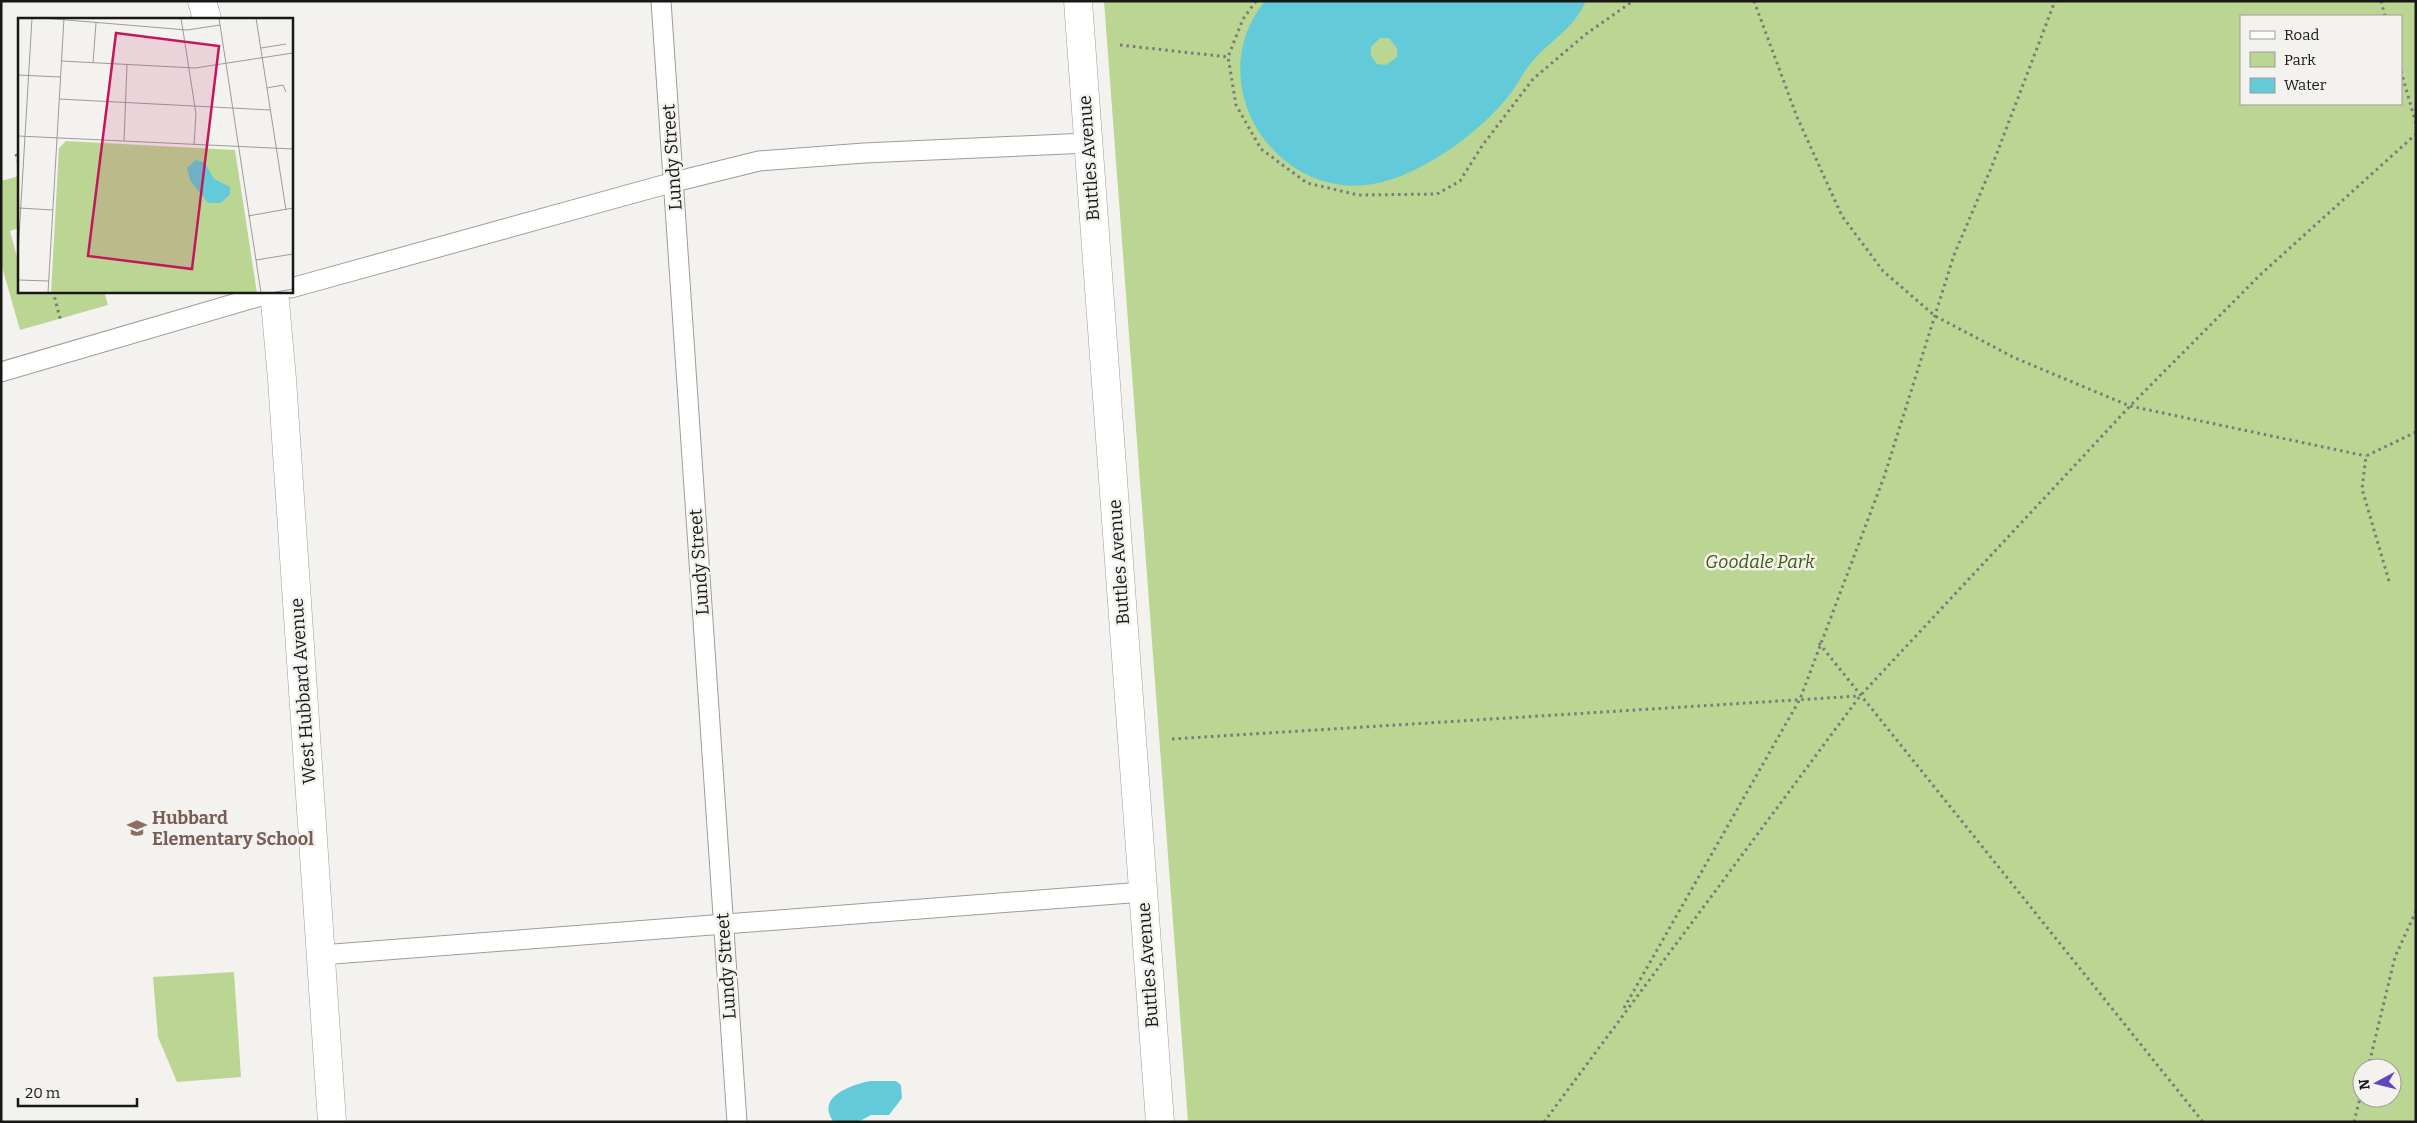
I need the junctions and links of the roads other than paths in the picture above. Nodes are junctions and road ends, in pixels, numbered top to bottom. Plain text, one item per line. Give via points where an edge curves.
1 (202, 1) edge
2 (661, 1) edge
3 (1078, 1) edge
4 (207, 18) edge
5 (1088, 143) junction
6 (674, 182) junction
7 (292, 288) edge
8 (277, 292) edge
9 (280, 292) edge
10 (1, 372) edge
11 (1143, 892) junction
12 (724, 924) junction
13 (321, 955) junction
14 (332, 1122) edge
15 (737, 1122) edge
16 (1160, 1122) edge

1 - 4 street
2 - 6 lane, Lundy Street
3 - 5 street, Buttles Avenue
5 - 6 lane via 864,153 759,162
5 - 11 street, Buttles Avenue
6 - 7 lane
6 - 12 lane, Lundy Street
8 - 10 lane
9 - 13 street, West Hubbard Avenue via 283,388
11 - 12 lane
11 - 16 street, Buttles Avenue
12 - 13 lane
12 - 15 lane, Lundy Street
13 - 14 street, West Hubbard Avenue

